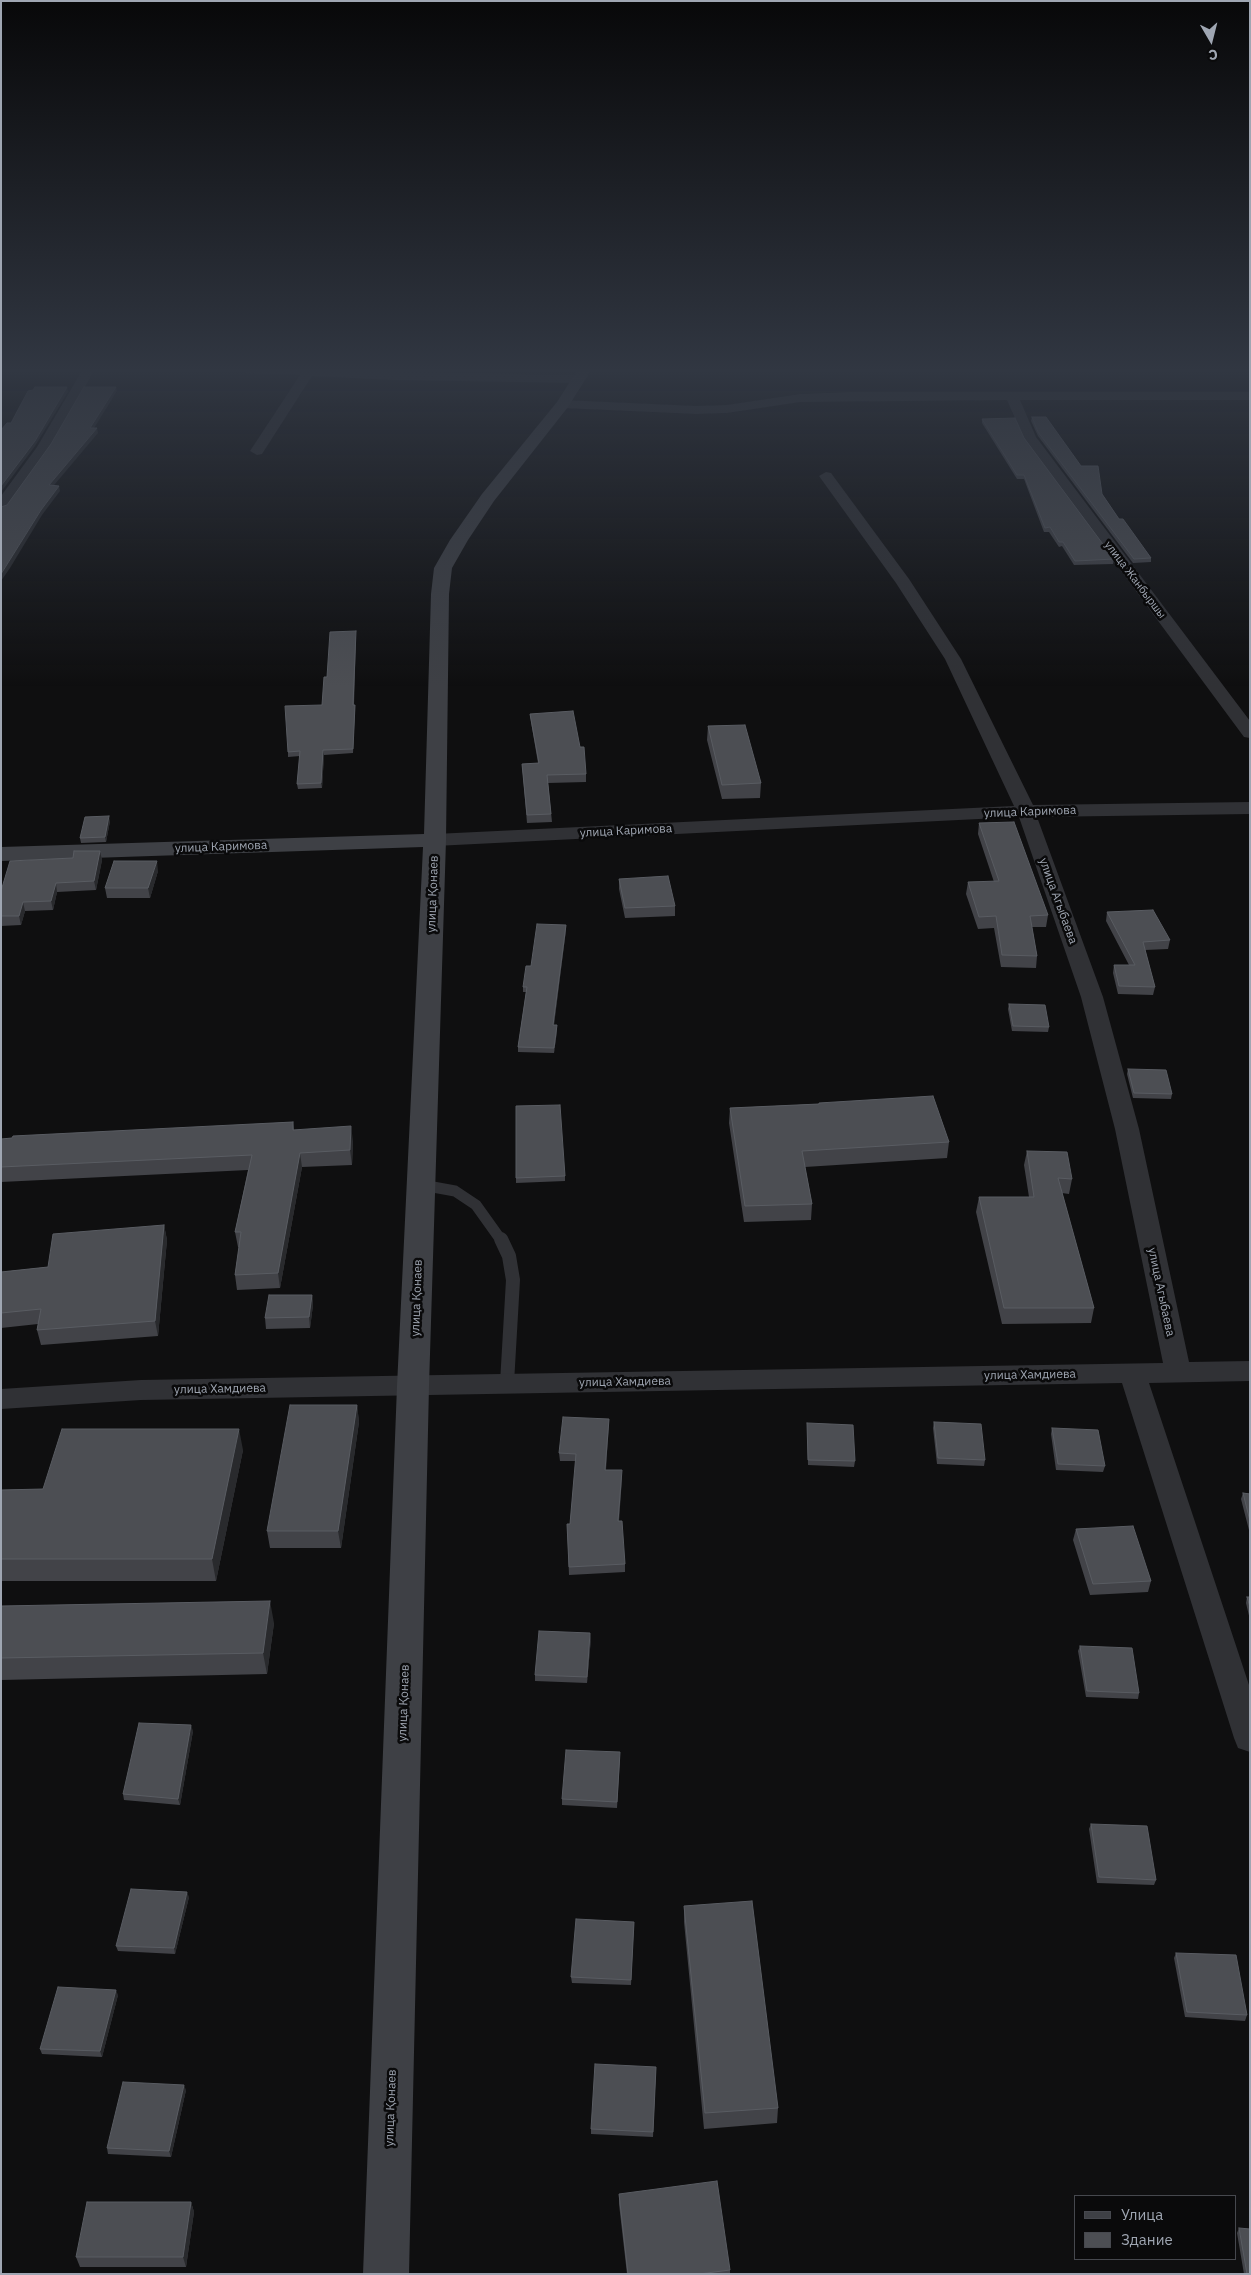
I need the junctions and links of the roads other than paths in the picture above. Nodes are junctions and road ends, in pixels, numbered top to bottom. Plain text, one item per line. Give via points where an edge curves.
1 (23, 475) edge
2 (505, 475) edge
3 (1058, 475) edge
4 (826, 476) dead end
5 (1, 506) edge
6 (1250, 733) edge
7 (1250, 808) edge
8 (1026, 811) junction
9 (436, 840) junction
10 (1, 854) edge
11 (422, 1185) junction
12 (1250, 1371) edge
13 (1178, 1372) junction
14 (1134, 1374) junction
15 (507, 1384) junction
16 (414, 1386) junction
17 (1, 1399) edge
18 (1250, 1738) edge
19 (386, 2274) edge

1 - 5 street
2 - 9 main road, улица Қонаев via 458,540 443,568
3 - 6 street, улица Жанбыршы
4 - 8 street, улица Агыбаева via 903,582 953,659
7 - 8 street, улица Каримова
8 - 9 street, улица Каримова
8 - 13 street, улица Агыбаева via 1092,996 1128,1129
9 - 10 main road, улица Каримова
9 - 11 main road, улица Қонаев
11 - 15 lane via 455,1191 476,1205 500,1237 509,1256 513,1280
11 - 16 main road, улица Қонаев
12 - 13 street, улица Хамдиева
13 - 14 street, улица Хамдиева
14 - 15 street, улица Хамдиева
14 - 18 street
15 - 16 street, улица Хамдиева
16 - 17 street, улица Хамдиева via 141,1390
16 - 19 main road, улица Қонаев

